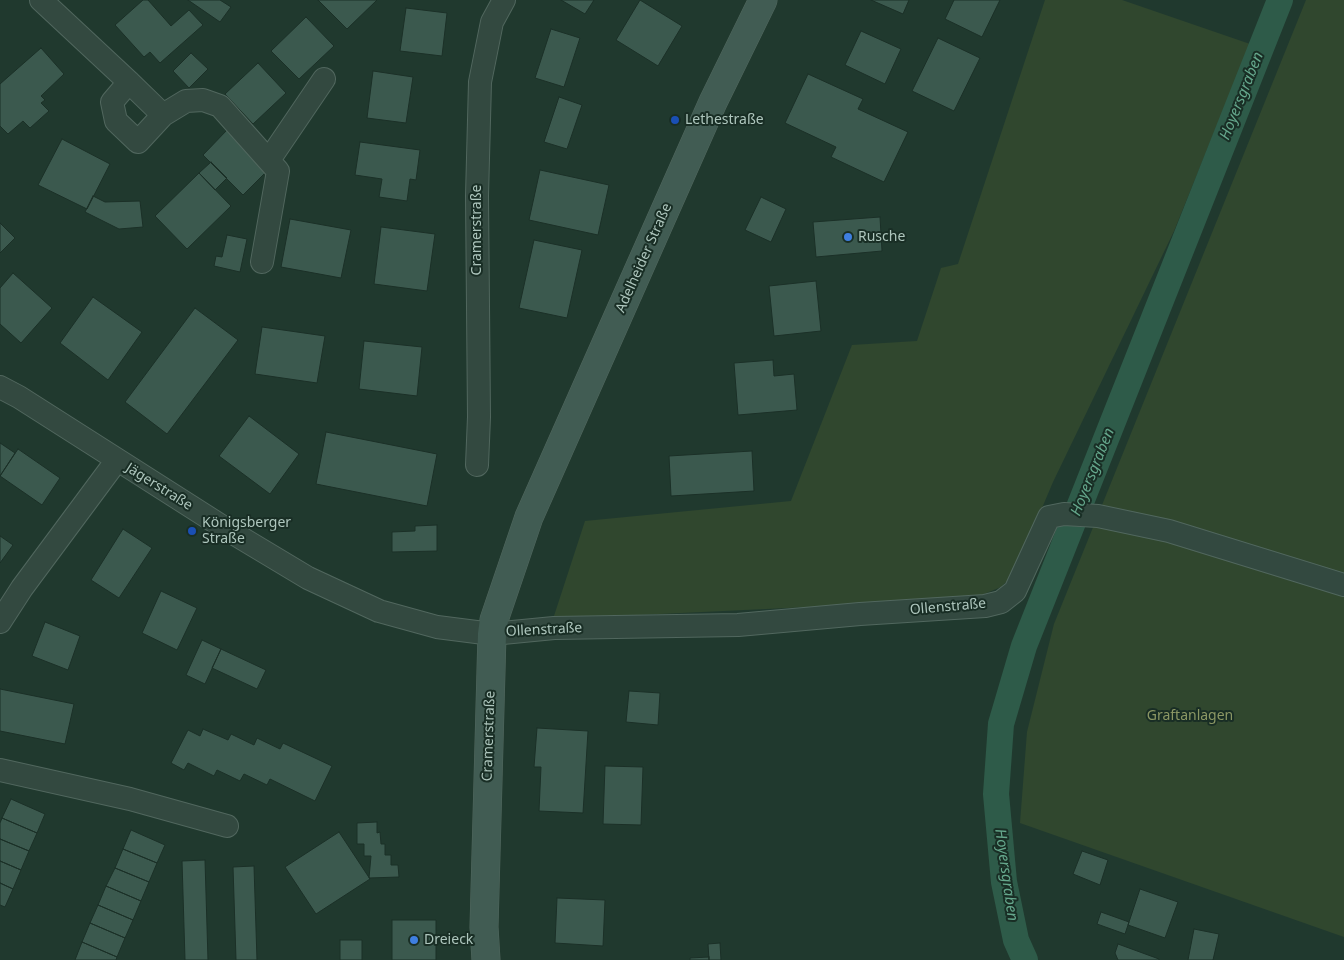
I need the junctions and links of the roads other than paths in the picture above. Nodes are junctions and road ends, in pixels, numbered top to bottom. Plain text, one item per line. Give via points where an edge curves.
1 (41, 0) edge
2 (504, 0) edge
3 (762, 0) edge
4 (324, 79) dead end
5 (130, 82) junction
6 (162, 115) junction
7 (269, 160) junction
8 (262, 262) dead end
9 (0, 387) edge
10 (117, 460) junction
11 (476, 465) dead end
12 (529, 517) joint
13 (1344, 585) edge
14 (0, 622) edge
15 (492, 634) junction
16 (0, 770) edge
17 (227, 826) dead end
18 (486, 960) edge

1 - 5 street
2 - 11 street, Cramerstraße via 492,22 480,82
3 - 12 main road, Adelheider Straße via 713,102
4 - 7 street
5 - 6 street
5 - 6 street via 112,102 116,121 138,142
6 - 7 street via 186,101 203,100 220,106
7 - 8 street via 278,170
9 - 10 street, Jägerstraße
10 - 14 street
10 - 15 street, Jägerstraße via 317,582 379,611 437,627
12 - 15 main road, Cramerstraße
13 - 15 street, Ollenstraße via 1169,531 1098,516 1064,514 1049,516 1015,591 1001,602 985,606 738,625 554,628
15 - 18 main road, Cramerstraße via 484,927
16 - 17 street via 130,799

